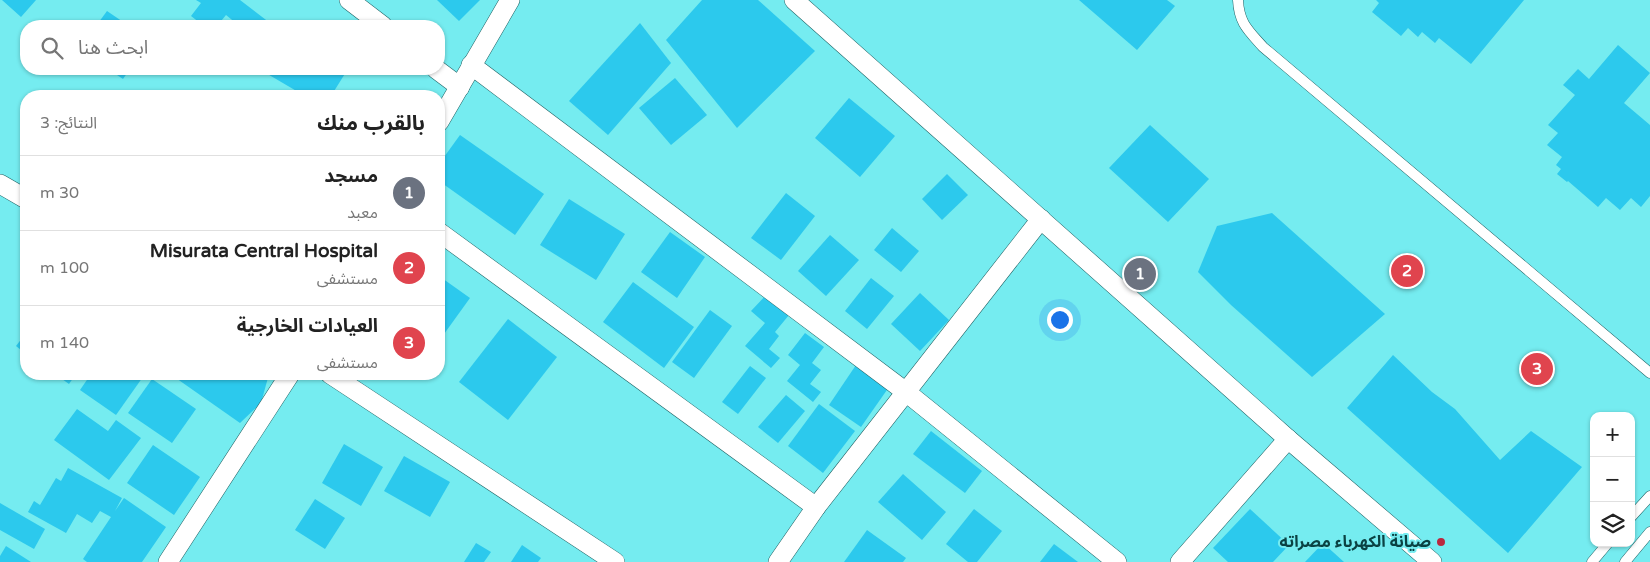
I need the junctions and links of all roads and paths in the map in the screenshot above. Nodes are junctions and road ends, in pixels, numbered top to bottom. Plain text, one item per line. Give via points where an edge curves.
1 (350, 0) edge
2 (510, 0) edge
3 (794, 0) edge
4 (1238, 0) edge
5 (375, 20) edge
6 (471, 65) junction
7 (444, 75) edge
8 (460, 87) junction
9 (445, 112) edge
10 (0, 184) edge
11 (20, 196) edge
12 (1041, 218) junction
13 (445, 236) edge
14 (1650, 373) edge
15 (286, 380) edge
16 (339, 380) edge
17 (906, 392) junction
18 (1288, 439) junction
19 (1650, 496) edge
20 (816, 507) junction
21 (1635, 513) edge
22 (1650, 532) edge
23 (1605, 547) edge
24 (168, 562) edge
25 (615, 562) edge
26 (778, 562) edge
27 (1116, 562) edge
28 (1180, 562) edge
29 (1432, 562) edge
30 (1592, 562) edge
31 (1625, 562) edge

1 - 5 street
2 - 6 street
3 - 12 street
4 - 14 lane via 1239,16 1263,47
6 - 8 street
6 - 17 street
7 - 8 street
8 - 9 street
10 - 11 street
12 - 17 street
12 - 18 street
13 - 20 street
15 - 24 street
16 - 25 street
17 - 20 street
17 - 27 street
18 - 28 street
18 - 29 street
19 - 21 lane
20 - 26 street
22 - 31 lane
23 - 30 lane

